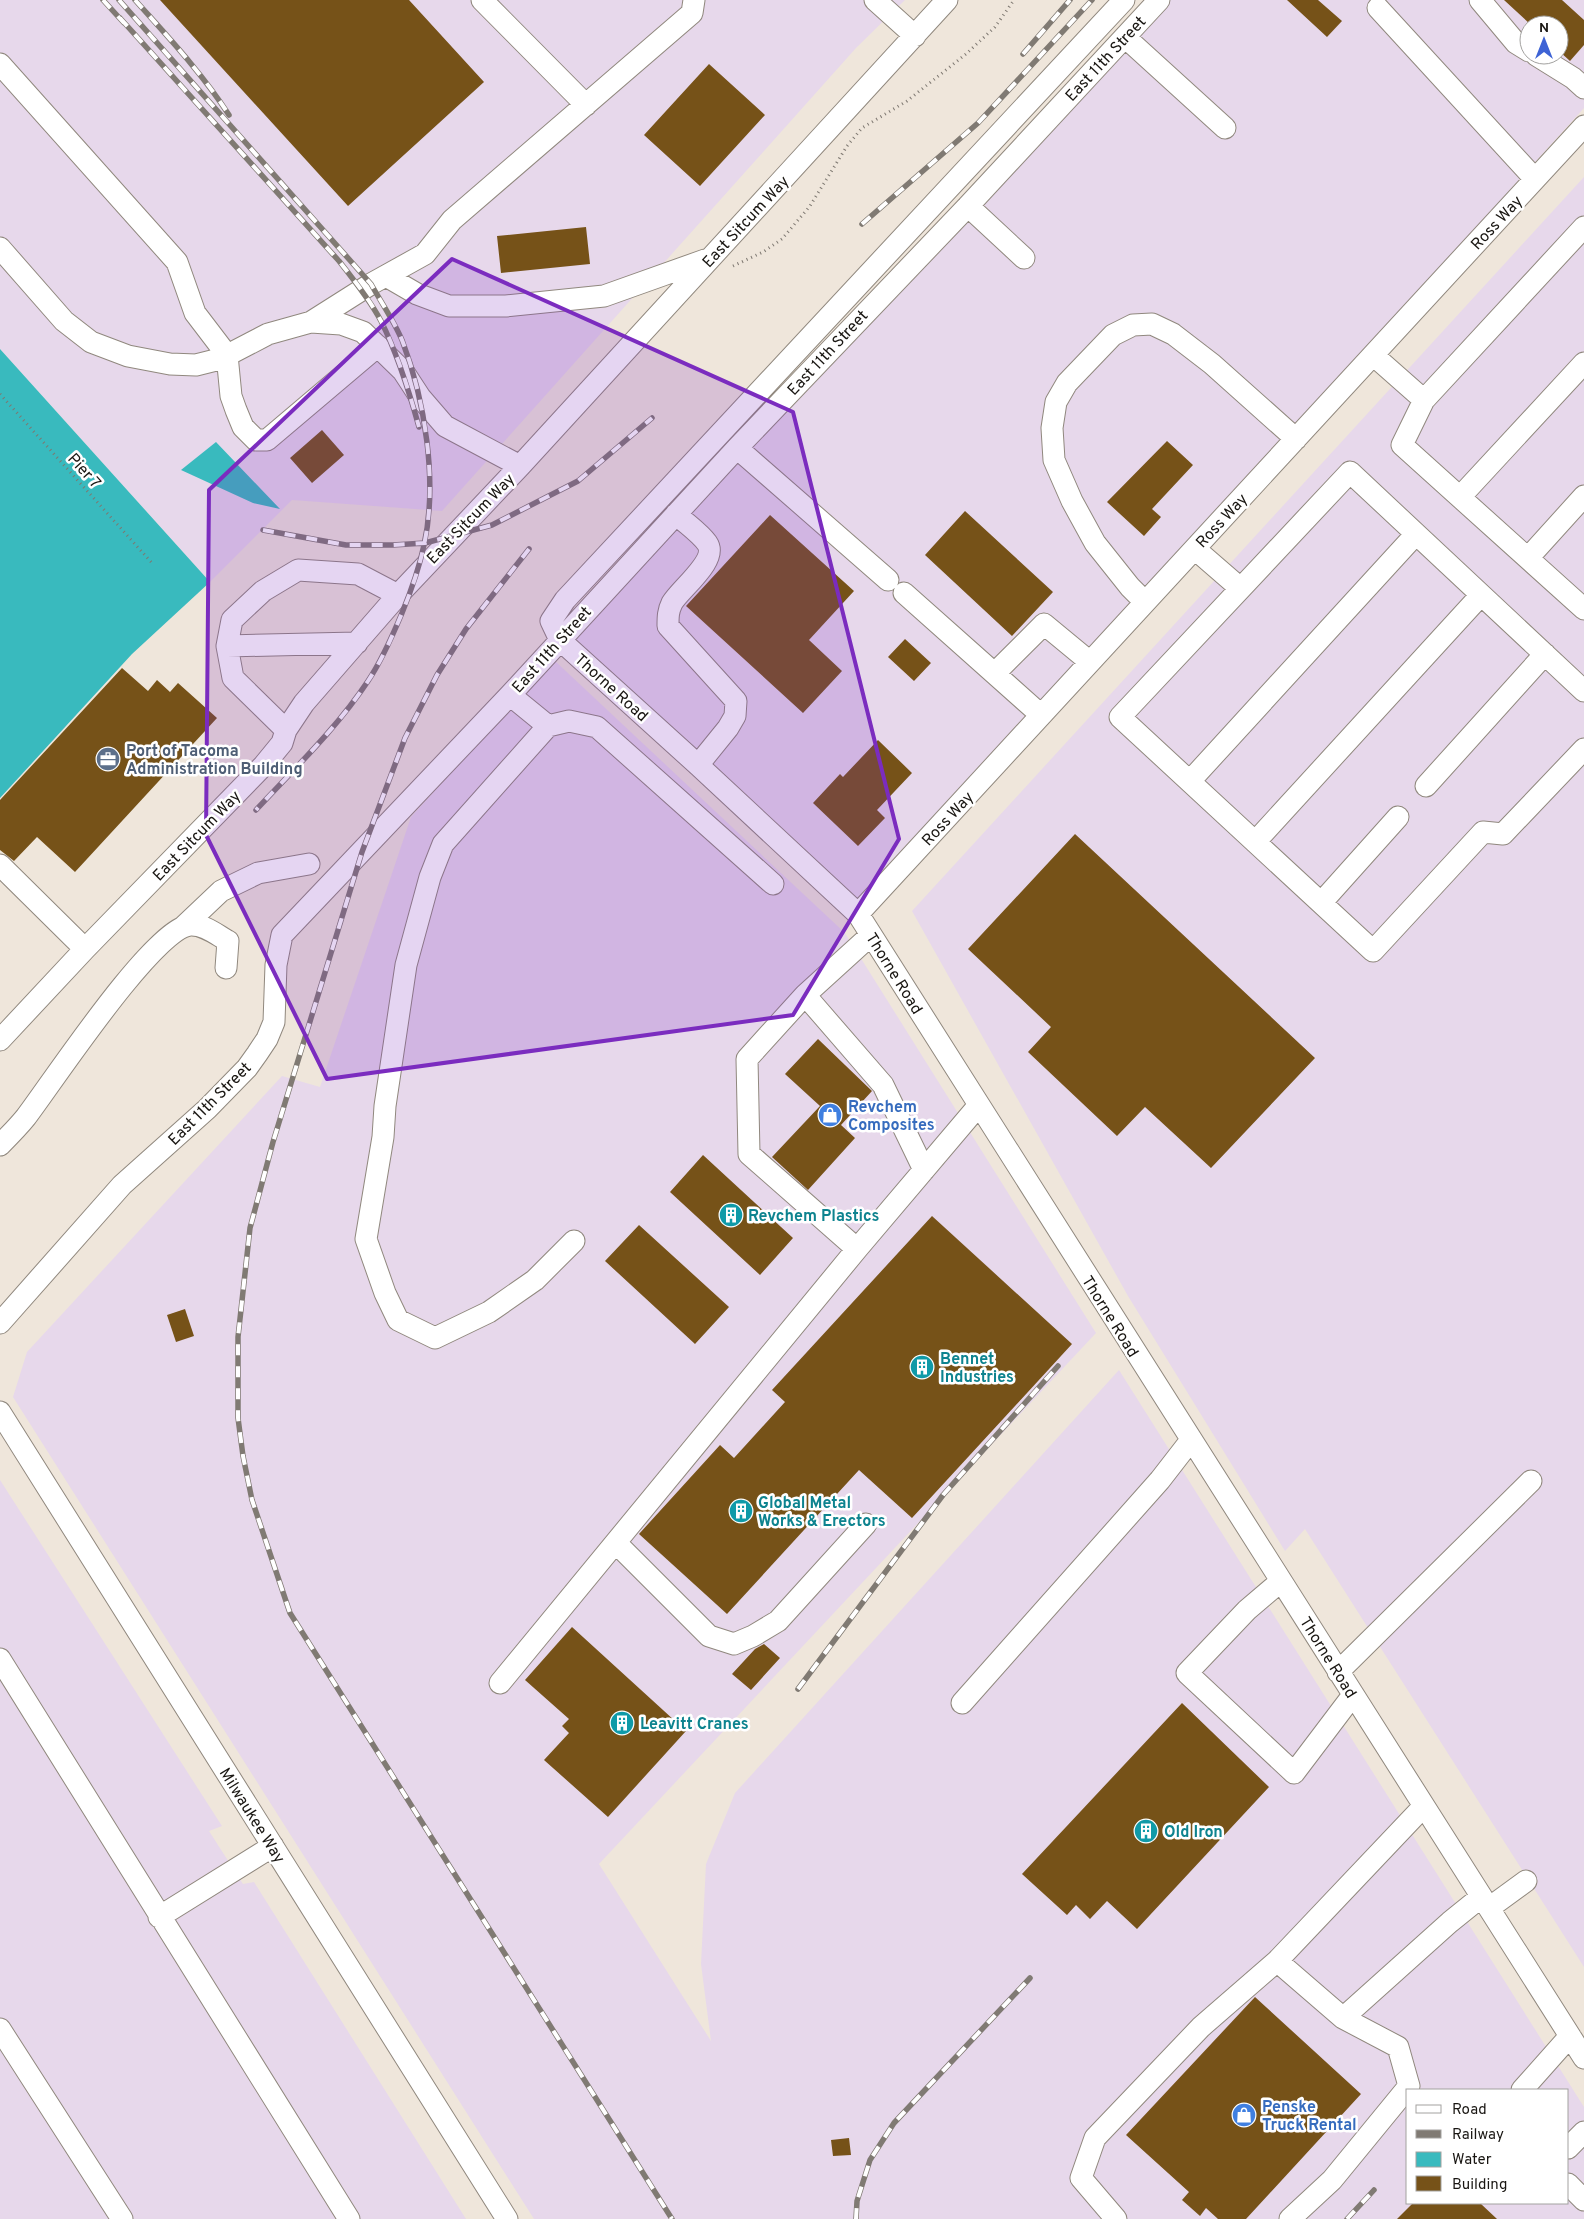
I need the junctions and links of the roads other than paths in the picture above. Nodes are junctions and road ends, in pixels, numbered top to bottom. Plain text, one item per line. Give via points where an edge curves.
1 (482, 0) edge
2 (694, 0) edge
3 (875, 0) edge
4 (947, 0) edge
5 (1124, 0) edge
6 (1159, 0) edge
7 (1480, 0) edge
8 (1378, 8) dead end
9 (915, 36) junction
10 (1125, 37) junction
11 (1519, 45) edge
12 (0, 64) edge
13 (1552, 65) edge
14 (1584, 88) edge
15 (586, 105) junction
16 (1584, 126) edge
17 (1225, 128) dead end
18 (1535, 179) junction
19 (968, 206) junction
20 (1584, 227) edge
21 (0, 248) edge
22 (710, 258) junction
23 (1024, 258) dead end
24 (386, 276) junction
25 (310, 322) junction
26 (378, 346) junction
27 (227, 355) junction
28 (1373, 355) junction
29 (1584, 363) edge
30 (1424, 400) junction
31 (1296, 438) junction
32 (737, 448) junction
33 (520, 466) junction
34 (1584, 496) edge
35 (1460, 497) junction
36 (676, 514) junction
37 (1416, 534) junction
38 (1194, 549) junction
39 (1528, 558) junction
40 (1240, 588) junction
41 (398, 595) junction
42 (1481, 595) junction
43 (1145, 602) junction
44 (1584, 609) edge
45 (560, 640) junction
46 (357, 643) junction
47 (227, 646) junction
48 (1545, 654) junction
49 (1090, 662) junction
50 (995, 674) junction
51 (1584, 692) edge
52 (510, 695) junction
53 (1042, 715) junction
54 (548, 726) junction
55 (286, 730) junction
56 (1584, 749) edge
57 (698, 765) junction
58 (1190, 781) junction
59 (1426, 786) dead end
60 (1398, 817) dead end
61 (1256, 842) junction
62 (309, 864) dead end
63 (0, 865) edge
64 (773, 884) dead end
65 (1321, 902) junction
66 (858, 914) junction
67 (183, 927) junction
68 (871, 935) junction
69 (85, 949) junction
70 (226, 968) dead end
71 (804, 995) junction
72 (0, 1040) edge
73 (979, 1105) junction
74 (0, 1146) edge
75 (924, 1170) junction
76 (574, 1241) dead end
77 (857, 1249) junction
78 (0, 1323) edge
79 (0, 1412) edge
80 (1190, 1440) junction
81 (1531, 1481) dead end
82 (866, 1524) dead end
83 (616, 1543) junction
84 (1280, 1581) junction
85 (0, 1658) edge
86 (1338, 1672) junction
87 (500, 1683) dead end
88 (1353, 1696) junction
89 (962, 1704) dead end
90 (1424, 1806) junction
91 (273, 1846) junction
92 (1526, 1881) dead end
93 (1485, 1902) junction
94 (159, 1916) junction
95 (1277, 1961) junction
96 (1343, 2018) junction
97 (0, 2029) edge
98 (1570, 2036) junction
99 (1584, 2058) edge
100 (1407, 2089) edge
101 (1523, 2089) edge
102 (1406, 2090) edge
103 (1584, 2132) edge
104 (1569, 2147) edge
105 (1569, 2185) edge
106 (1584, 2200) edge
107 (122, 2219) edge
108 (349, 2219) edge
109 (507, 2219) edge
110 (1116, 2219) edge
111 (1290, 2219) edge

1 - 15 street
2 - 15 street via 692,13
3 - 9 street
4 - 9 street, East Sitcum Way
5 - 45 street via 564,600 551,621
6 - 10 street, East 11th Street
7 - 11 street
8 - 18 street
9 - 22 street, East Sitcum Way
10 - 17 street
10 - 19 street, East 11th Street
12 - 27 street via 177,262 195,313
13 - 14 street
15 - 24 street via 452,220 425,254
16 - 18 street, Ross Way
18 - 28 street, Ross Way
19 - 23 street
19 - 32 street, East 11th Street
20 - 30 street
21 - 27 street via 64,321 91,342 128,356 170,364 196,365
22 - 24 street via 604,296 506,306 450,306 417,294
22 - 33 street, East Sitcum Way
24 - 25 street
25 - 26 street via 341,324 364,332
25 - 27 street via 268,334
26 - 27 street via 267,440 256,440 242,427 231,396
26 - 33 street via 403,371 445,426
28 - 30 street
28 - 31 street, Ross Way
29 - 35 street
30 - 35 street via 1402,446
31 - 38 street, Ross Way
31 - 43 street via 1212,364 1174,334 1152,324 1133,325 1113,335 1067,383 1056,402 1052,428 1054,460 1095,543
32 - 36 street, East 11th Street
32 - 50 street
33 - 41 street, East Sitcum Way
34 - 39 street
35 - 39 street
36 - 45 street, East 11th Street
36 - 57 street via 708,544 710,555 673,601 668,612 668,626 736,700 735,716 728,728
37 - 40 street via 1350,472
37 - 42 street
37 - 58 street
38 - 40 street
38 - 43 street, Ross Way
39 - 44 street
40 - 58 street via 1120,717
41 - 46 street, East Sitcum Way
41 - 47 street via 358,574 298,570 263,591 232,620
42 - 48 street
42 - 61 street
43 - 49 street, Ross Way
45 - 52 street, East 11th Street
45 - 57 street, Thorne Road
46 - 47 street
46 - 55 street, East Sitcum Way via 304,703
47 - 55 street via 233,678
48 - 51 street
48 - 59 street
49 - 50 street via 1044,624
49 - 53 street, Ross Way
50 - 53 street
52 - 54 street
52 - 78 street, East 11th Street via 282,935 276,965 274,1022 263,1046 246,1068 207,1109 122,1185
53 - 66 street, Ross Way
54 - 64 street via 569,721 597,727
54 - 76 street via 443,844 430,877 406,965 366,1239 398,1320 435,1338 489,1312 535,1280
55 - 69 street, East Sitcum Way via 282,743 264,766
56 - 65 street via 1503,834 1483,832 1373,951
57 - 66 street, Thorne Road
58 - 61 street
60 - 65 street
61 - 65 street
62 - 67 street via 258,873 221,891
63 - 69 street
66 - 68 street, Thorne Road
67 - 70 street via 199,925 228,941
67 - 74 street via 158,947 106,1007 24,1120
68 - 71 street
68 - 73 street, Thorne Road
69 - 72 street, East Sitcum Way
71 - 75 street via 883,1085
71 - 77 street via 747,1059 750,1154
73 - 75 street
73 - 80 street, Thorne Road
75 - 77 street
77 - 83 street
79 - 91 street, Milwaukee Way
80 - 84 street, Thorne Road
80 - 89 street via 1153,1487
81 - 86 street
82 - 83 street via 778,1620 734,1644 709,1636
83 - 87 street
84 - 86 street, Thorne Road
84 - 88 street via 1247,1610 1187,1673 1294,1773
85 - 94 street
86 - 88 street, Thorne Road
88 - 90 street, Thorne Road
90 - 93 street, Thorne Road
90 - 95 street
91 - 94 street
91 - 109 street, Milwaukee Way
92 - 93 street
93 - 96 street via 1450,1922
93 - 98 street, Thorne Road
94 - 108 street
95 - 96 street
95 - 110 street via 1201,2026 1095,2138 1081,2178
96 - 100 street via 1398,2047 1409,2086
97 - 107 street
98 - 99 street, Thorne Road
98 - 101 street
102 - 111 street via 1332,2180
103 - 104 street
105 - 106 street

